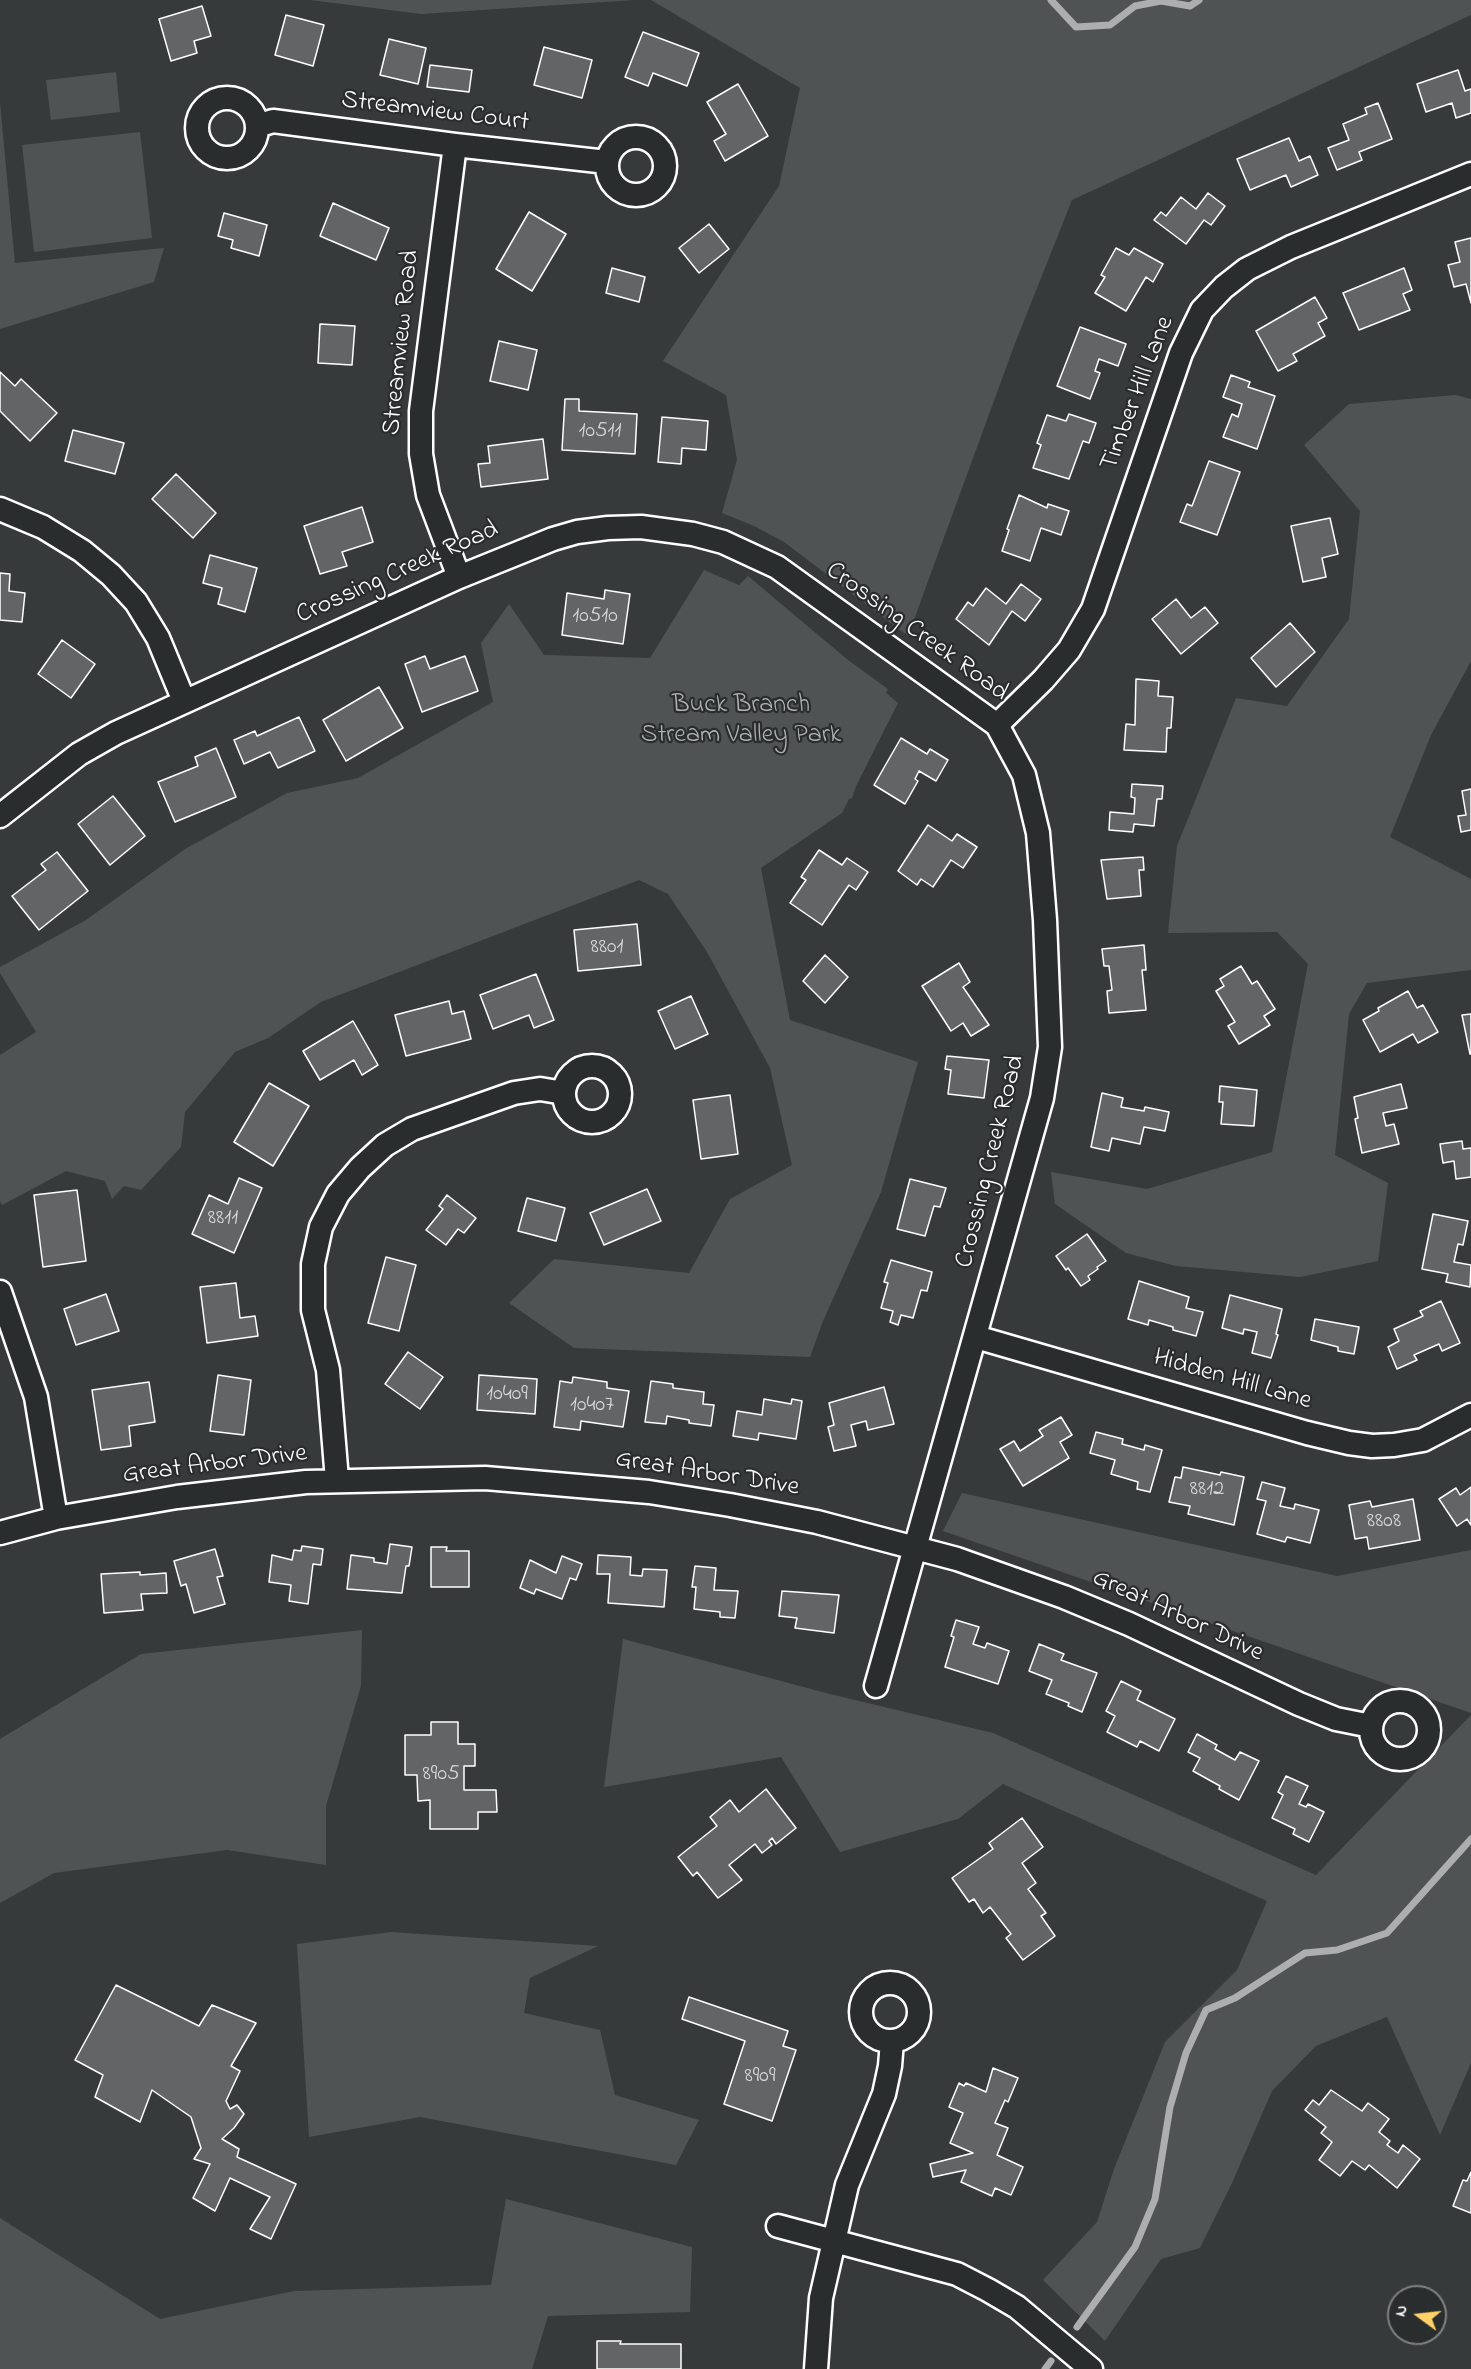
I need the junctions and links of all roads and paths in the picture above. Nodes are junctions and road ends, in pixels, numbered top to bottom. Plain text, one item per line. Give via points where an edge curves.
1 (257, 126) dead end
2 (455, 145) junction
3 (607, 162) dead end
4 (1471, 174) edge
5 (0, 509) edge
6 (459, 577) junction
7 (184, 700) junction
8 (997, 725) junction
9 (0, 816) edge
10 (564, 1093) dead end
11 (0, 1292) edge
12 (975, 1337) junction
13 (1471, 1415) edge
14 (337, 1480) junction
15 (56, 1518) junction
16 (0, 1533) edge
17 (916, 1547) junction
18 (876, 1686) dead end
19 (1371, 1726) dead end
20 (892, 2040) dead end
21 (778, 2226) dead end
22 (834, 2241) junction
23 (816, 2369) edge
24 (1091, 2369) edge

1 - 2 street, Streamview Court via 273,121
2 - 3 street, Streamview Court
2 - 6 street, Streamview Road via 421,411 421,454 428,495
4 - 8 street, Timber Hill Lane via 1246,269 1202,310 1181,353 1093,609 1069,650
5 - 7 street via 43,527 82,551 130,595 158,638
6 - 7 street, Crossing Creek Road
6 - 8 street, Crossing Creek Road via 577,532 641,527 723,542 777,567
7 - 9 street, Crossing Creek Road via 79,754
8 - 12 street, Crossing Creek Road via 1024,775 1038,833 1050,1036 1042,1098
10 - 14 street via 540,1089 514,1093 412,1129 385,1145 339,1194 321,1227 313,1264 313,1310 328,1370
11 - 15 street via 36,1397
12 - 13 street, Hidden Hill Lane via 1349,1443 1394,1445 1423,1440
12 - 17 street, Crossing Creek Road
14 - 15 street, Great Arbor Drive via 177,1497
14 - 17 street, Great Arbor Drive via 485,1478 649,1492 817,1522
15 - 16 street, Great Arbor Drive
17 - 18 street, Crossing Creek Road
17 - 19 street, Great Arbor Drive via 1064,1597 1129,1623 1299,1704 1336,1719
20 - 22 street via 884,2094 847,2185
21 - 22 street
22 - 23 street via 821,2298
22 - 24 street via 957,2274 1017,2307

